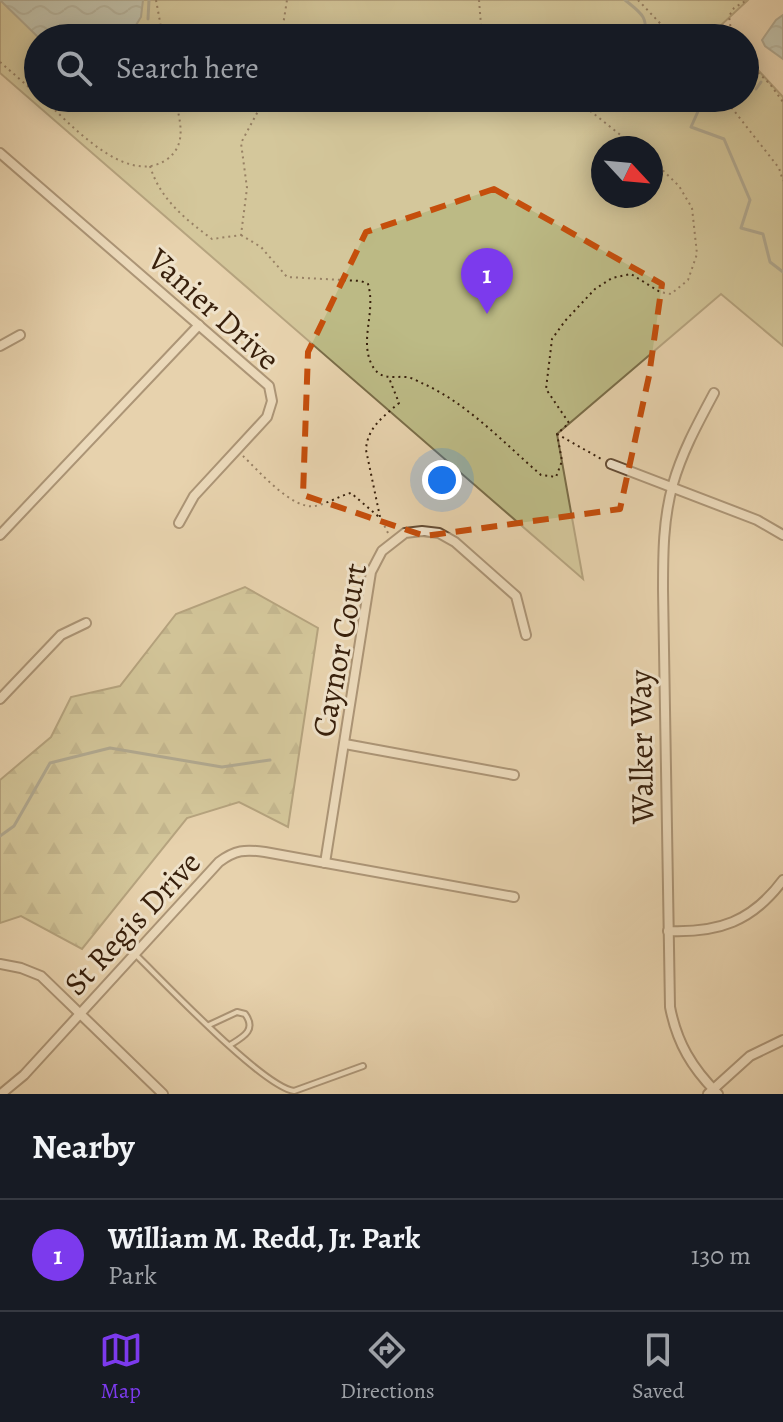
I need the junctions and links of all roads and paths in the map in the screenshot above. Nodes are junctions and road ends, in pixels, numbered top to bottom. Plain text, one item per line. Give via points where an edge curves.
1 (156, 0) edge
2 (287, 0) edge
3 (479, 0) edge
4 (638, 0) edge
5 (747, 0) edge
6 (160, 24) edge
7 (283, 24) edge
8 (481, 24) edge
9 (661, 24) edge
10 (730, 24) edge
11 (0, 62) edge
12 (759, 73) edge
13 (24, 83) edge
14 (783, 102) edge
15 (58, 112) edge
16 (178, 112) edge
17 (258, 112) edge
18 (592, 112) edge
19 (735, 112) edge
20 (622, 136) edge
21 (0, 153) edge
22 (150, 166) junction
23 (663, 171) edge
24 (783, 181) edge
25 (241, 235) junction
26 (199, 325) junction
27 (20, 335) dead end
28 (0, 346) edge
29 (389, 378) junction
30 (714, 393) dead end
31 (557, 434) junction
32 (237, 450) junction
33 (611, 464) joint
34 (672, 487) junction
35 (380, 517) junction
36 (179, 523) dead end
37 (0, 535) edge
38 (783, 535) edge
39 (392, 542) junction
40 (86, 623) dead end
41 (526, 635) dead end
42 (0, 699) edge
43 (345, 744) junction
44 (514, 775) dead end
45 (325, 863) junction
46 (783, 880) edge
47 (514, 897) dead end
48 (668, 931) junction
49 (136, 955) junction
50 (0, 964) edge
51 (79, 1015) junction
52 (209, 1025) junction
53 (783, 1040) edge
54 (230, 1045) junction
55 (363, 1066) dead end
56 (712, 1092) edge
57 (1, 1094) edge
58 (163, 1094) edge

1 - 6 path
2 - 7 path
3 - 8 path
4 - 9 path
5 - 10 path via 734,8
11 - 13 path
12 - 14 path
15 - 22 path via 107,154
16 - 22 path via 179,145
17 - 25 path via 241,143 247,188
18 - 20 path
19 - 24 path via 779,168
21 - 26 street, Vanier Drive
22 - 25 path via 157,187 173,206 212,239
23 - 31 path via 692,208 697,254 688,280 671,294 631,274 612,278 574,310 552,339 546,389 569,423
25 - 29 path via 261,247 287,277 368,284 372,299 367,351 378,373
26 - 32 street, Vanier Drive via 263,379 271,393 267,417
26 - 37 street
27 - 28 street
29 - 31 path via 409,377 432,388 541,475 556,477 562,461
29 - 35 path via 399,403 372,429 366,450
30 - 34 street, Walker Way
31 - 33 path
32 - 35 path via 304,506 351,493
32 - 36 street, Vanier Drive via 194,496
33 - 34 street
34 - 38 street
34 - 48 street, Walker Way via 663,590
35 - 39 path
39 - 41 street, Caynor Court via 422,531 455,542 516,596
39 - 43 street, Caynor Court via 371,572
40 - 42 street via 61,635
43 - 44 street
43 - 45 street, Caynor Court
45 - 47 street, St Regis Drive
45 - 49 street, St Regis Drive via 233,851
46 - 48 street via 759,907 730,923 698,932
48 - 56 street, Walker Way via 673,1025 689,1061
49 - 51 street, St Regis Drive
49 - 52 lane
50 - 51 street via 41,976
51 - 57 street, St Regis Drive
51 - 58 street
52 - 54 lane
52 - 54 lane via 237,1012 245,1014 250,1028
53 - 56 street via 750,1056
54 - 55 lane via 285,1090

